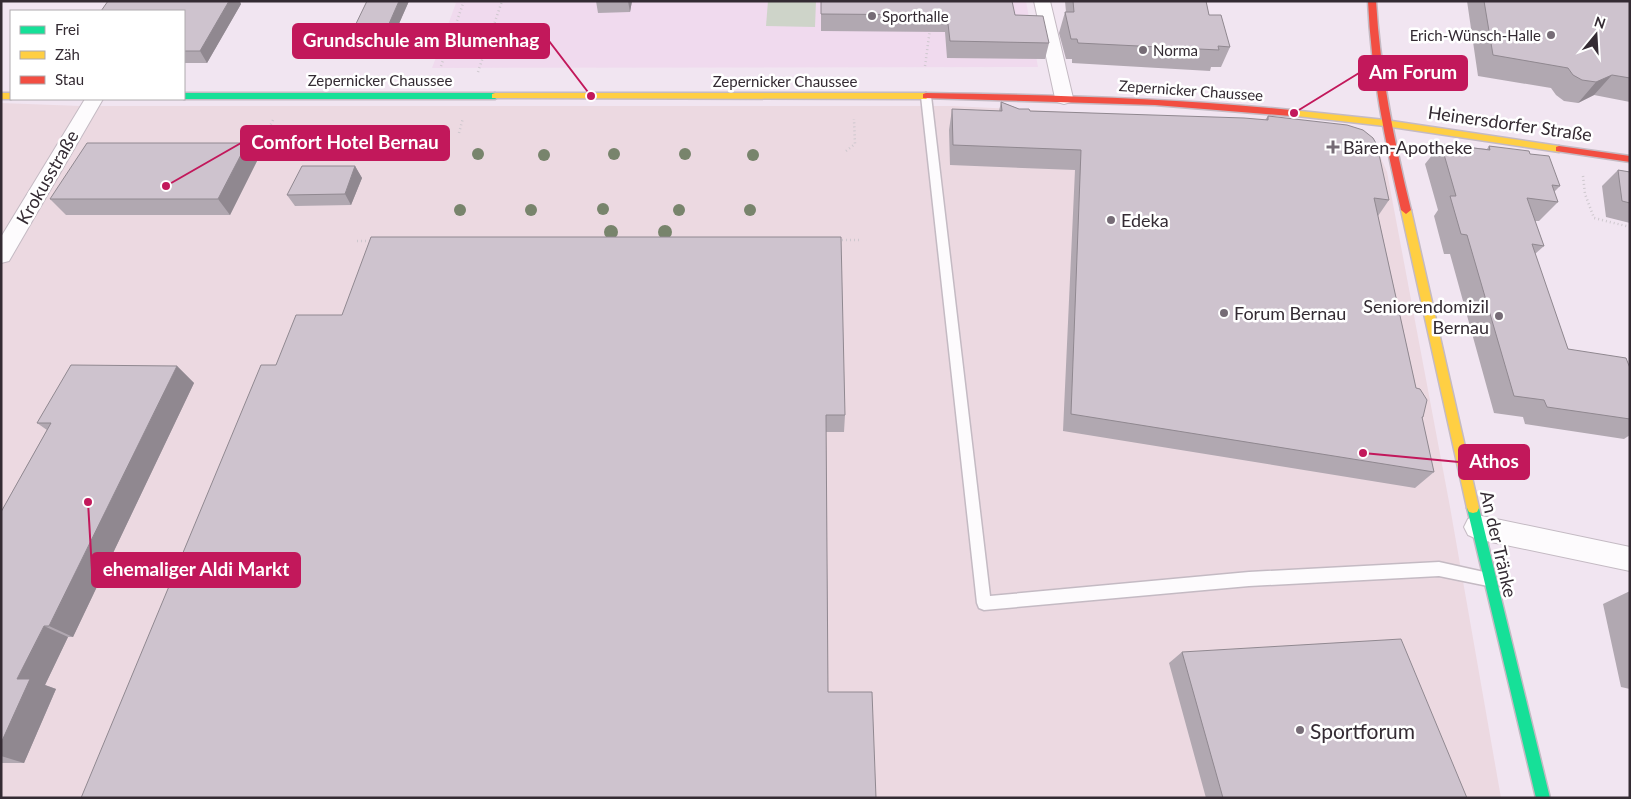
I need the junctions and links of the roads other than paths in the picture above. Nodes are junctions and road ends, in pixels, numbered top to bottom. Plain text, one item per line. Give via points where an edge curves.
1 (1042, 1) edge
2 (1372, 1) edge
3 (185, 96) edge
4 (926, 96) junction
5 (1064, 98) junction
6 (93, 100) edge
7 (1385, 122) junction
8 (1630, 160) edge
9 (1, 255) edge
10 (1477, 527) junction
11 (1630, 559) edge
12 (1489, 579) junction
13 (1543, 798) edge

1 - 5 street
2 - 7 main road, An der Tränke
3 - 4 main road, Zepernicker Chaussee
4 - 5 main road, Zepernicker Chaussee
4 - 12 lane via 984,604 1249,579 1439,569
5 - 7 main road, Zepernicker Chaussee via 1222,105
6 - 9 street, Krokusstraße
7 - 8 main road, Heinersdorfer Straße
7 - 10 main road, An der Tränke
10 - 11 street
10 - 12 main road, An der Tränke
12 - 13 main road, An der Tränke

